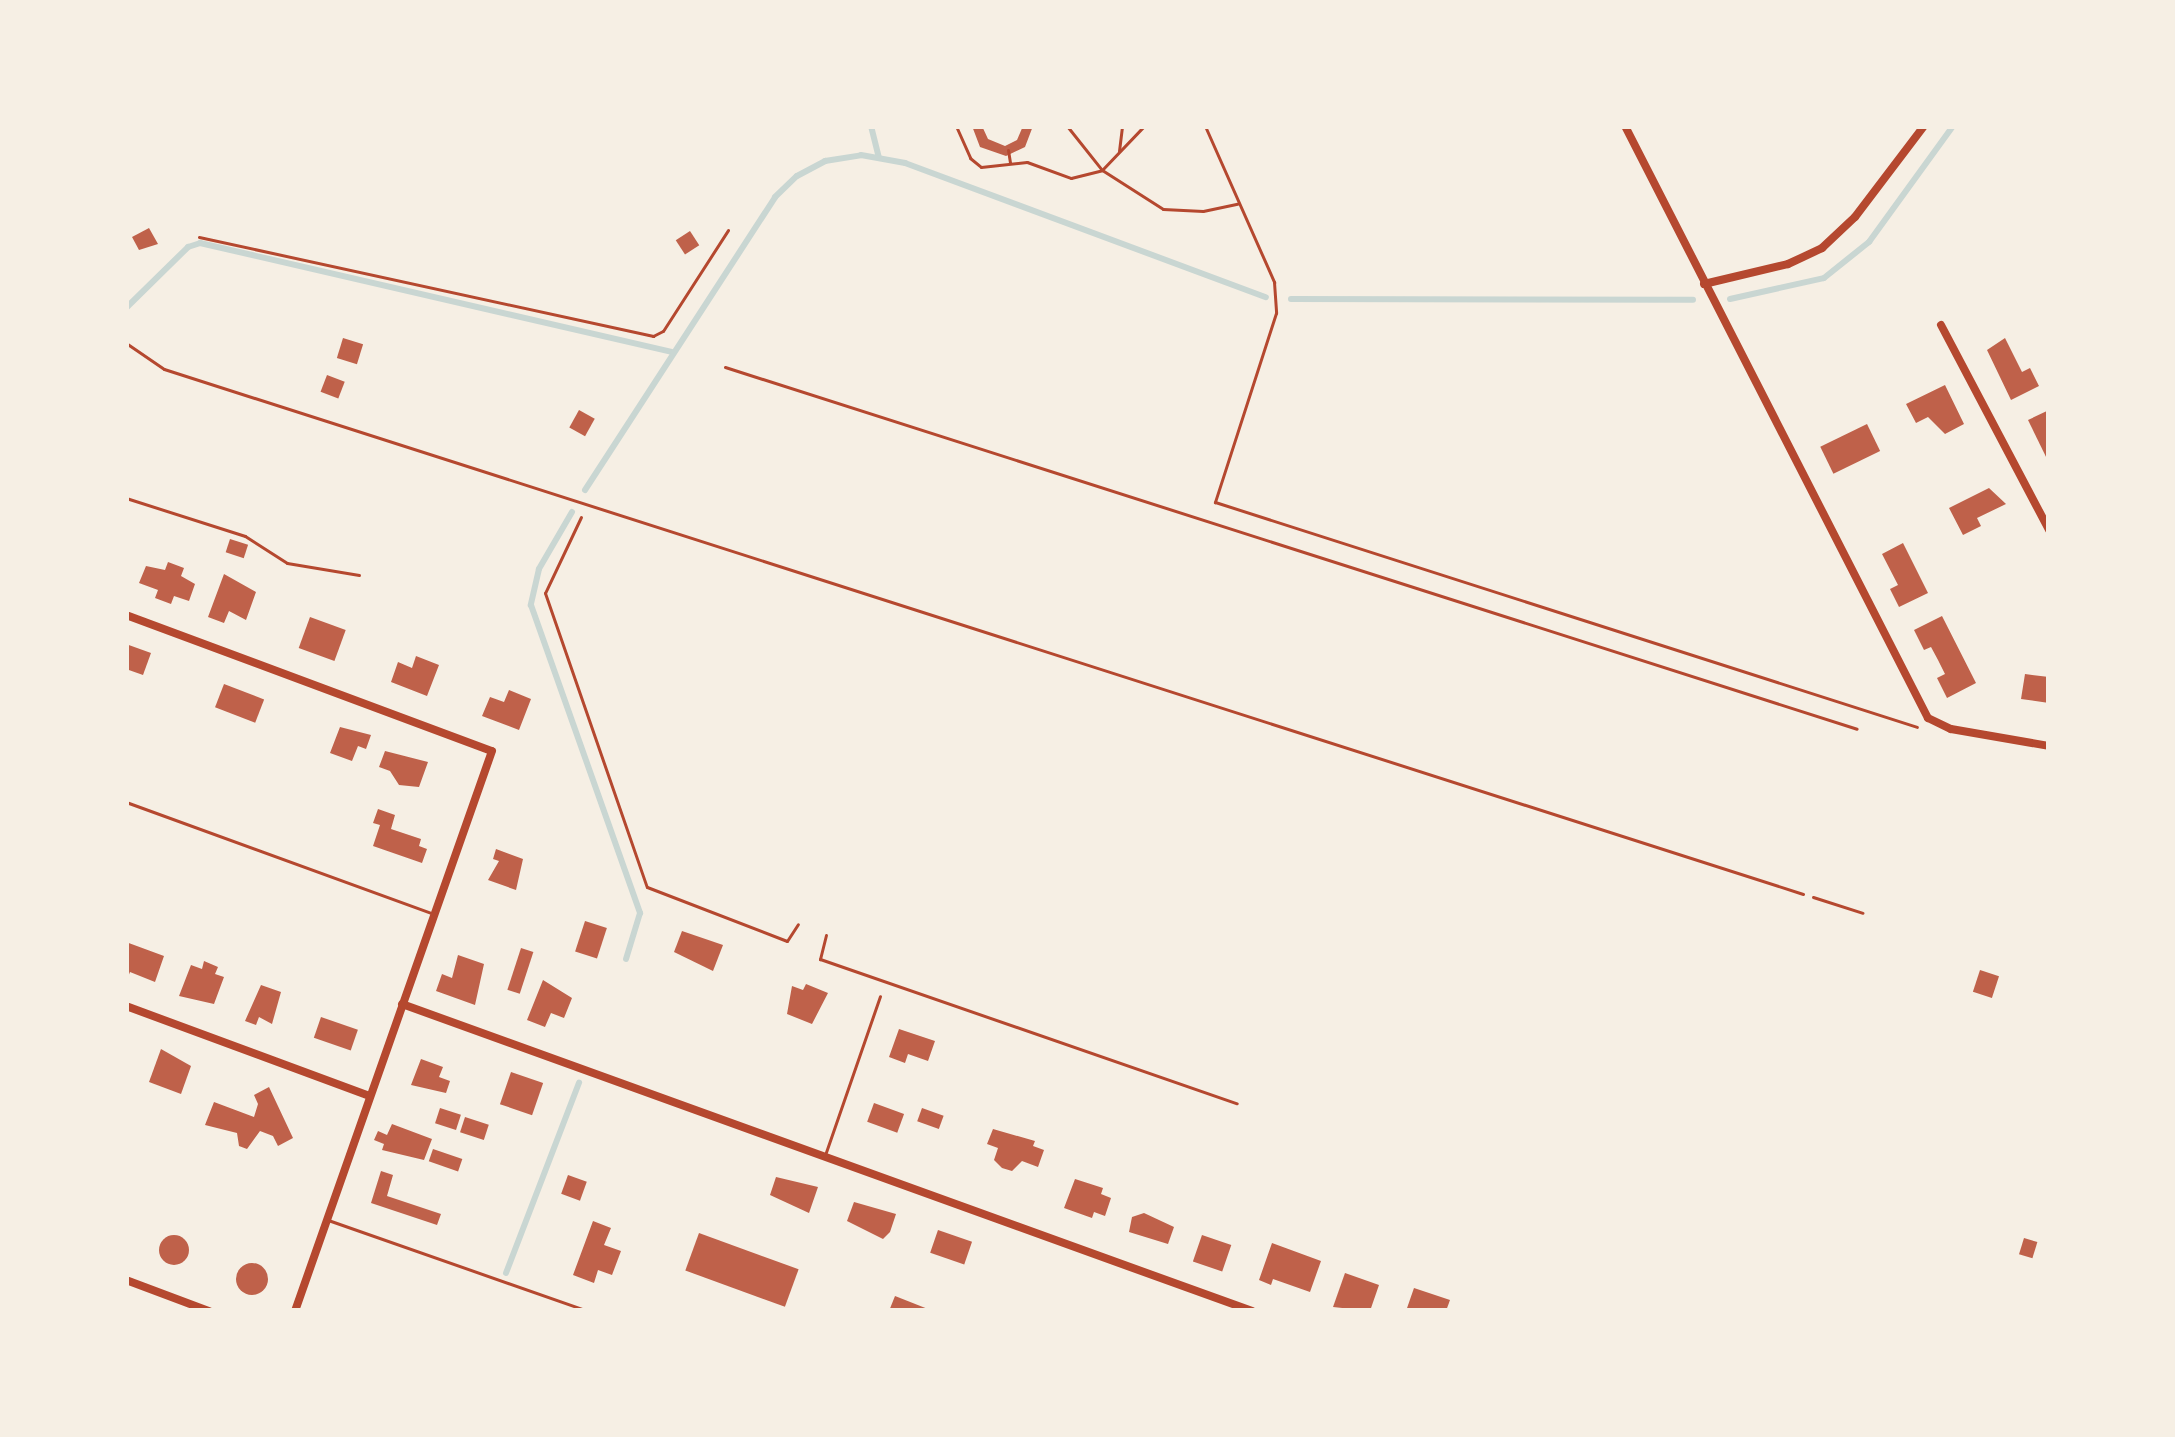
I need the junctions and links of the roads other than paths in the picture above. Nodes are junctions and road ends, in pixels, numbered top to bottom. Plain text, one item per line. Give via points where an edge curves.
1 (1625, 126) edge
2 (1924, 126) edge
3 (1704, 284) junction
4 (1941, 325) dead end
5 (126, 343) edge
6 (2049, 530) edge
7 (126, 614) edge
8 (2049, 746) edge
9 (126, 802) edge
10 (1803, 894) road end
11 (435, 914) junction
12 (880, 996) dead end
13 (402, 1004) junction
14 (126, 1006) edge
15 (369, 1096) junction
16 (824, 1157) junction
17 (327, 1219) junction
18 (126, 1280) edge
19 (209, 1311) edge
20 (295, 1311) edge
21 (588, 1311) edge
22 (1252, 1311) edge

1 - 3 street
2 - 3 street via 1878,191 1822,248
3 - 8 street via 1934,725
4 - 6 street
5 - 10 lane via 164,369
7 - 11 street via 492,751
9 - 11 lane
11 - 13 street
12 - 16 lane
13 - 15 street
13 - 16 street
14 - 15 street
15 - 17 street
16 - 22 street
17 - 20 street
17 - 21 lane
18 - 19 street

